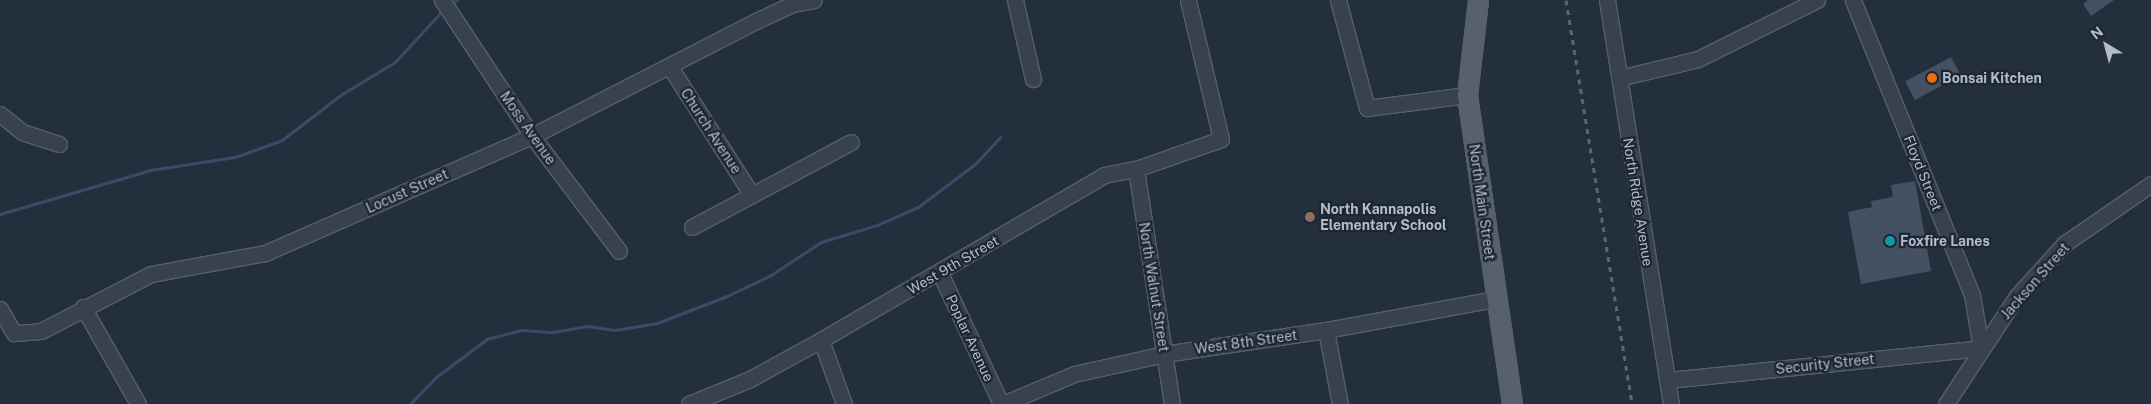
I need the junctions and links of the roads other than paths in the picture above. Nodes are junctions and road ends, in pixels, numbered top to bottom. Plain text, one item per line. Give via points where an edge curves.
1 (442, 0) edge
2 (814, 0) edge
3 (1015, 0) edge
4 (1188, 0) edge
5 (1338, 0) edge
6 (1478, 0) edge
7 (1607, 0) edge
8 (1817, 0) edge
9 (1853, 0) edge
10 (670, 67) junction
11 (1620, 78) junction
12 (1034, 79) dead end
13 (1467, 95) junction
14 (0, 114) edge
15 (532, 136) junction
16 (851, 142) dead end
17 (58, 144) dead end
18 (1136, 169) junction
19 (2151, 184) edge
20 (752, 195) junction
21 (692, 227) dead end
22 (619, 251) dead end
23 (940, 273) junction
24 (1495, 299) junction
25 (83, 307) junction
26 (0, 309) edge
27 (1326, 330) junction
28 (821, 340) junction
29 (1981, 348) junction
30 (1164, 354) junction
31 (1668, 380) junction
32 (138, 404) edge
33 (689, 404) edge
34 (844, 404) edge
35 (1002, 404) edge
36 (1172, 404) edge
37 (1340, 404) edge
38 (1512, 404) edge
39 (1671, 404) edge
40 (1946, 404) edge

1 - 15 street, Moss Avenue
2 - 10 street, Locust Street via 792,4
3 - 12 street
4 - 18 street, West 9th Street via 1221,139
5 - 13 street via 1367,108
6 - 13 main road, North Main Street
7 - 11 street, North Ridge Avenue
8 - 11 street via 1698,59
9 - 29 street, Floyd Street via 1972,295
10 - 15 street, Locust Street
10 - 20 street, Church Avenue
11 - 31 street, North Ridge Avenue
13 - 24 main road, North Main Street
14 - 17 street via 22,132
15 - 22 street, Moss Avenue
15 - 25 street, Locust Street via 265,254 151,274
16 - 20 street
18 - 23 street, West 9th Street via 1104,175
18 - 30 street, North Walnut Street
19 - 29 street, Jackson Street via 2064,244 2018,296
20 - 21 street
23 - 28 street, West 9th Street
23 - 35 street, Poplar Avenue
24 - 27 street, West 8th Street
24 - 38 main road, North Main Street
25 - 26 street, Locust Street via 41,331 14,333
25 - 32 street
27 - 30 street, West 8th Street
27 - 37 street
28 - 33 street, West 9th Street via 750,379
28 - 34 street
29 - 31 street, Security Street
29 - 40 street, Jackson Street
30 - 35 street, West 8th Street via 1074,374
30 - 36 street, North Walnut Street
31 - 39 street, North Ridge Avenue

